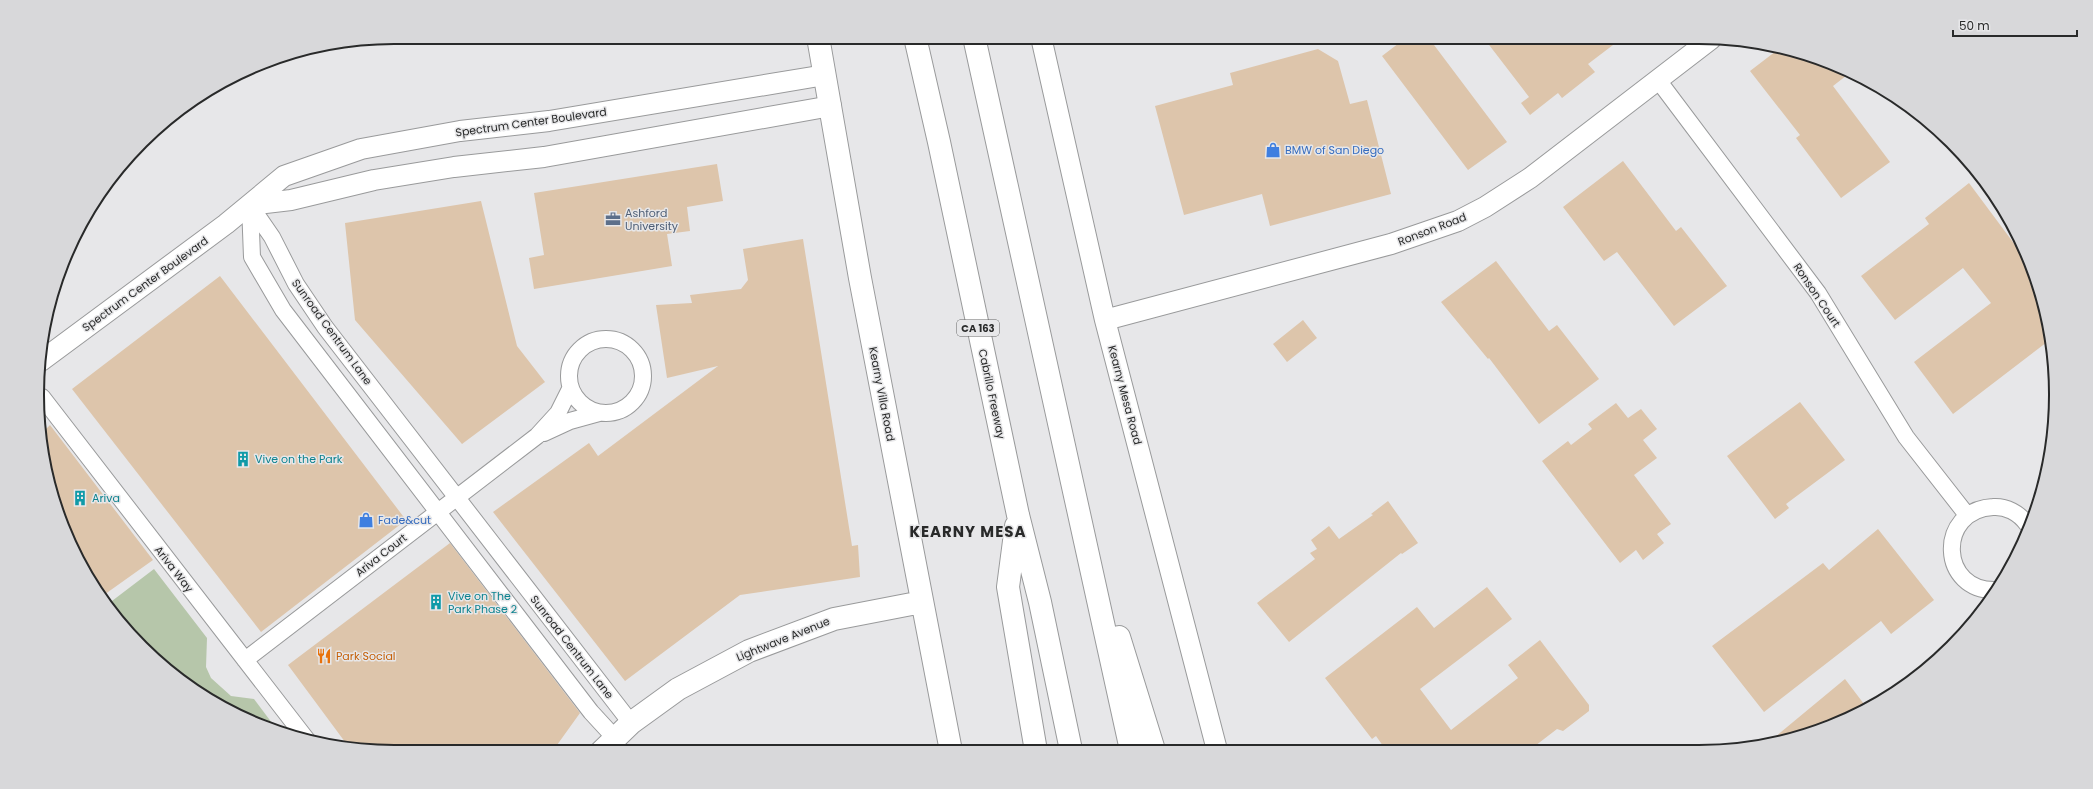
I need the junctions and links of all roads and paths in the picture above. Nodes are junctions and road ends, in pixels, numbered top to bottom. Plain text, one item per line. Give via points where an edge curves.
1 (819, 44) edge
2 (916, 44) edge
3 (976, 44) edge
4 (1043, 44) edge
5 (1704, 44) edge
6 (825, 75) junction
7 (1658, 80) junction
8 (831, 106) junction
9 (250, 205) junction
10 (1105, 320) junction
11 (47, 353) edge
12 (570, 389) junction
13 (44, 400) edge
14 (599, 413) junction
15 (537, 436) junction
16 (1068, 469) junction
17 (458, 498) junction
18 (437, 512) junction
19 (1018, 515) junction
20 (1967, 516) junction
21 (2025, 522) edge
22 (1990, 590) edge
23 (922, 602) junction
24 (245, 660) junction
25 (631, 723) junction
26 (301, 732) edge
27 (608, 744) edge
28 (951, 745) edge
29 (1035, 745) edge
30 (1070, 745) edge
31 (1130, 745) edge
32 (1152, 745) edge
33 (1216, 745) edge

1 - 6 main road, Kearny Villa Road
2 - 19 main road, Cabrillo Freeway / CA 163
3 - 16 main road
4 - 10 street, Kearny Mesa Road
5 - 7 street, Ronson Road
6 - 8 main road, Kearny Villa Road
6 - 9 street, Spectrum Center Boulevard via 549,121 460,131 361,148 284,176
7 - 10 street, Ronson Road via 1530,178 1458,221 1391,244
7 - 20 street, Ronson Court via 1818,293 1906,437
8 - 9 street, Spectrum Center Boulevard via 544,157 454,167 374,180 291,200
8 - 23 main road, Kearny Villa Road
9 - 11 street, Spectrum Center Boulevard
9 - 17 street, Sunroad Centrum Lane via 272,237 296,284 326,327
9 - 18 street via 252,257 283,310
10 - 33 street, Kearny Mesa Road
12 - 14 street via 586,408
12 - 14 street, Ariva Court via 568,372 572,360 580,349 590,342 603,338 627,345 642,365 643,378 640,390 634,401 623,409
12 - 15 street, Ariva Court via 558,413
13 - 24 street, Ariva Way
14 - 15 street, Ariva Court via 570,421
15 - 17 street, Ariva Court
16 - 31 main road
16 - 32 main road
17 - 18 street, Ariva Court
17 - 25 street, Sunroad Centrum Lane
18 - 24 street, Ariva Court
18 - 27 street via 591,712
19 - 29 main road via 1008,587
19 - 30 main road, Cabrillo Freeway / CA 163 via 1040,602
20 - 21 street via 1986,507 1996,507 2015,512
20 - 22 street via 1955,531 1953,561 1960,574 1972,585
23 - 25 main road, Lightwave Avenue via 834,619 748,651 678,689
23 - 28 main road, Kearny Villa Road
24 - 26 street, Ariva Way
25 - 27 main road, Lightwave Avenue

